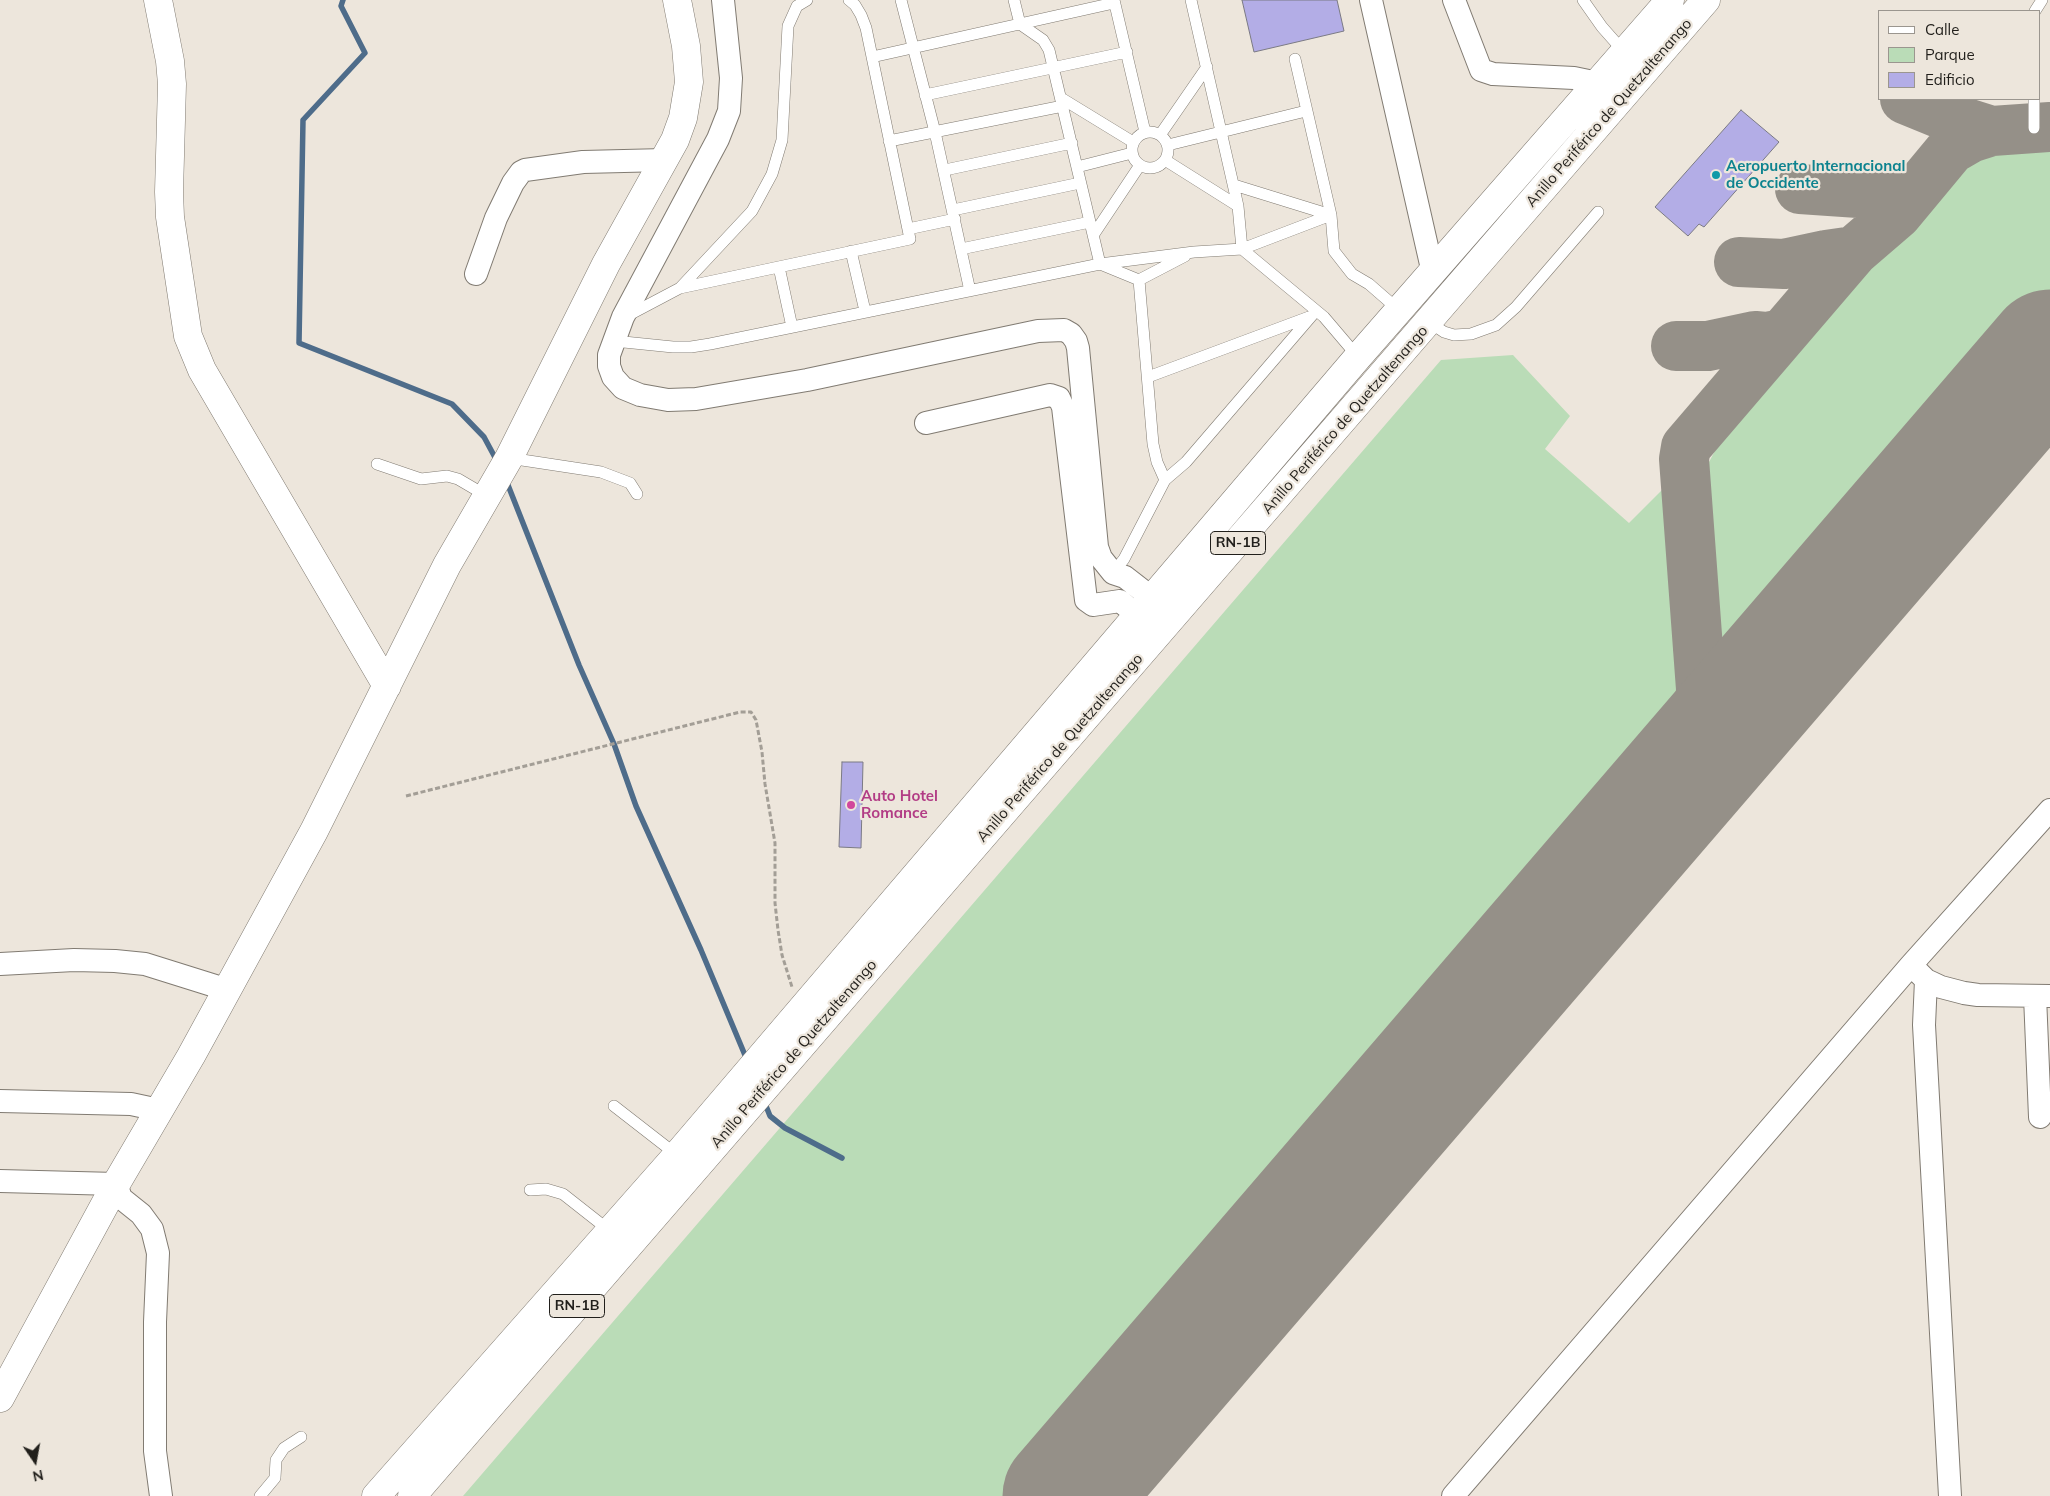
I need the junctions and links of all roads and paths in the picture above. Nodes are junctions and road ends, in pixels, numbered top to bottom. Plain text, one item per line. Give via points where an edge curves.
1 (158, 0) edge
2 (677, 0) edge
3 (723, 0) edge
4 (807, 0) edge
5 (849, 0) edge
6 (901, 0) edge
7 (1014, 0) edge
8 (1191, 0) edge
9 (1371, 0) edge
10 (1454, 0) edge
11 (1583, 0) edge
12 (1670, 0) edge
13 (1706, 0) edge
14 (1114, 1) edge
15 (1020, 24) junction
16 (914, 48) junction
17 (1127, 52) junction
18 (1625, 52) junction
19 (872, 57) junction
20 (1295, 58) dead end
21 (1054, 67) junction
22 (1206, 67) junction
23 (1598, 82) junction
24 (925, 95) junction
25 (2034, 100) edge
26 (1062, 102) junction
27 (1306, 111) junction
28 (2034, 128) dead end
29 (1221, 131) junction
30 (935, 132) junction
31 (1145, 132) junction
32 (1160, 135) junction
33 (889, 141) junction
34 (1072, 142) junction
35 (1168, 145) junction
36 (1132, 148) junction
37 (665, 160) junction
38 (1165, 160) junction
39 (1140, 166) junction
40 (1077, 167) junction
41 (945, 170) junction
42 (1080, 183) junction
43 (1234, 185) junction
44 (1238, 206) junction
45 (1598, 212) dead end
46 (954, 215) junction
47 (1331, 215) junction
48 (1090, 222) junction
49 (908, 229) junction
50 (1094, 234) junction
51 (962, 249) junction
52 (1242, 249) junction
53 (851, 252) junction
54 (1194, 252) junction
55 (1100, 264) junction
56 (779, 267) junction
57 (1434, 273) junction
58 (476, 274) dead end
59 (1139, 280) junction
60 (680, 288) junction
61 (970, 291) junction
62 (865, 311) junction
63 (1400, 311) junction
64 (1313, 314) junction
65 (623, 318) junction
66 (1429, 322) junction
67 (792, 327) junction
68 (614, 341) junction
69 (1358, 357) junction
70 (1148, 377) junction
71 (926, 423) dead end
72 (509, 458) junction
73 (377, 464) dead end
74 (1164, 480) junction
75 (490, 491) junction
76 (637, 494) dead end
77 (1113, 573) junction
78 (1145, 607) junction
79 (387, 686) junction
80 (406, 796) dead end
81 (2050, 810) edge
82 (0, 964) edge
83 (1919, 972) junction
84 (228, 990) junction
85 (2042, 996) edge
86 (801, 1009) junction
87 (0, 1101) edge
88 (614, 1106) dead end
89 (159, 1110) junction
90 (2040, 1117) dead end
91 (677, 1155) junction
92 (0, 1181) edge
93 (116, 1184) junction
94 (530, 1190) dead end
95 (610, 1231) junction
96 (0, 1398) edge
97 (301, 1437) dead end
98 (161, 1496) edge
99 (260, 1496) edge
100 (376, 1496) edge
101 (412, 1496) edge
102 (1453, 1496) edge
103 (1950, 1496) edge

1 - 79 main road via 172,84 170,217 193,351
2 - 37 main road via 689,82 683,118
3 - 65 street via 731,78 729,111 718,139
4 - 60 lane via 797,6 788,26 782,140 772,174 752,211
5 - 19 lane via 861,15
6 - 16 lane
7 - 15 lane
8 - 22 lane
9 - 57 street
10 - 23 street via 1481,70 1493,74
11 - 18 lane
12 - 18 main road, Anillo Periférico de Quetzaltenango / RN-1B
13 - 66 main road, Anillo Periférico de Quetzaltenango / RN-1B
14 - 15 lane
14 - 17 lane
15 - 16 lane
15 - 21 lane via 1045,42
16 - 19 lane
16 - 24 lane
17 - 21 lane
17 - 31 lane
18 - 23 main road, Anillo Periférico de Quetzaltenango / RN-1B
19 - 33 lane
20 - 27 lane
21 - 24 lane
21 - 26 lane
22 - 29 lane
22 - 32 lane
23 - 57 main road, Anillo Periférico de Quetzaltenango / RN-1B
24 - 30 lane
25 - 28 lane
26 - 30 lane
26 - 34 lane
26 - 36 lane
27 - 29 lane
27 - 47 lane
29 - 35 lane
29 - 43 lane
30 - 33 lane
30 - 41 lane
31 - 32 lane
31 - 36 lane via 1136,138
32 - 35 lane
33 - 49 lane
34 - 40 lane
34 - 41 lane
35 - 38 lane
36 - 39 lane
36 - 40 lane
37 - 58 street via 583,162 521,172 496,218
37 - 72 main road via 606,264
38 - 39 lane via 1156,167
38 - 44 lane
39 - 50 lane
40 - 42 lane
41 - 46 lane
42 - 46 lane
42 - 48 lane
43 - 44 lane
43 - 47 lane
44 - 52 lane
45 - 66 lane via 1516,307 1496,325 1472,334 1454,335
46 - 49 lane
46 - 51 lane
47 - 52 lane
47 - 63 lane via 1334,251 1352,274
48 - 50 lane
48 - 51 lane
49 - 53 lane via 910,239
50 - 55 lane
51 - 61 lane
52 - 54 lane
52 - 64 lane
53 - 56 lane
53 - 62 lane
54 - 55 lane
54 - 59 lane
55 - 59 lane
55 - 61 lane
56 - 60 lane
56 - 67 lane
57 - 63 main road, Anillo Periférico de Quetzaltenango / RN-1B
59 - 70 lane
60 - 65 lane
61 - 62 lane
62 - 67 lane
63 - 69 main road, Anillo Periférico de Quetzaltenango / RN-1B
64 - 69 lane via 1324,318
64 - 70 lane
64 - 74 lane via 1186,462
65 - 68 street
66 - 101 main road, Anillo Periférico de Quetzaltenango / RN-1B
67 - 68 lane via 691,347
68 - 77 street via 609,366 613,377 623,388 640,396 668,400 736,393 1038,331 1064,330 1071,334 1078,348 1095,535 1101,558
69 - 78 main road, Anillo Periférico de Quetzaltenango / RN-1B
70 - 74 lane via 1153,444
71 - 78 street via 1050,395 1059,398 1063,407 1086,600 1093,605 1120,601
72 - 75 main road
72 - 76 lane via 601,472 630,483
73 - 75 lane via 414,478 447,476
74 - 77 lane via 1124,559
75 - 79 main road via 447,565
77 - 78 street via 1125,577
78 - 86 main road, Anillo Periférico de Quetzaltenango / RN-1B
79 - 84 main road
80 - 86 path via 740,712 751,712 756,720 762,752 775,843 775,903 779,938
81 - 83 street
82 - 84 street via 74,960 145,964
83 - 85 street via 1940,987 1971,994
83 - 102 street
83 - 103 street
84 - 89 main road
85 - 90 street
86 - 91 main road, Anillo Periférico de Quetzaltenango / RN-1B
87 - 89 street via 131,1104
88 - 91 lane
89 - 93 main road
91 - 95 main road, Anillo Periférico de Quetzaltenango / RN-1B
92 - 93 street
93 - 96 main road
93 - 98 street via 121,1198 147,1221 158,1253 155,1451
94 - 95 lane via 546,1189 563,1194
95 - 100 main road, Anillo Periférico de Quetzaltenango / RN-1B
97 - 99 lane via 284,1448 276,1460 275,1478

